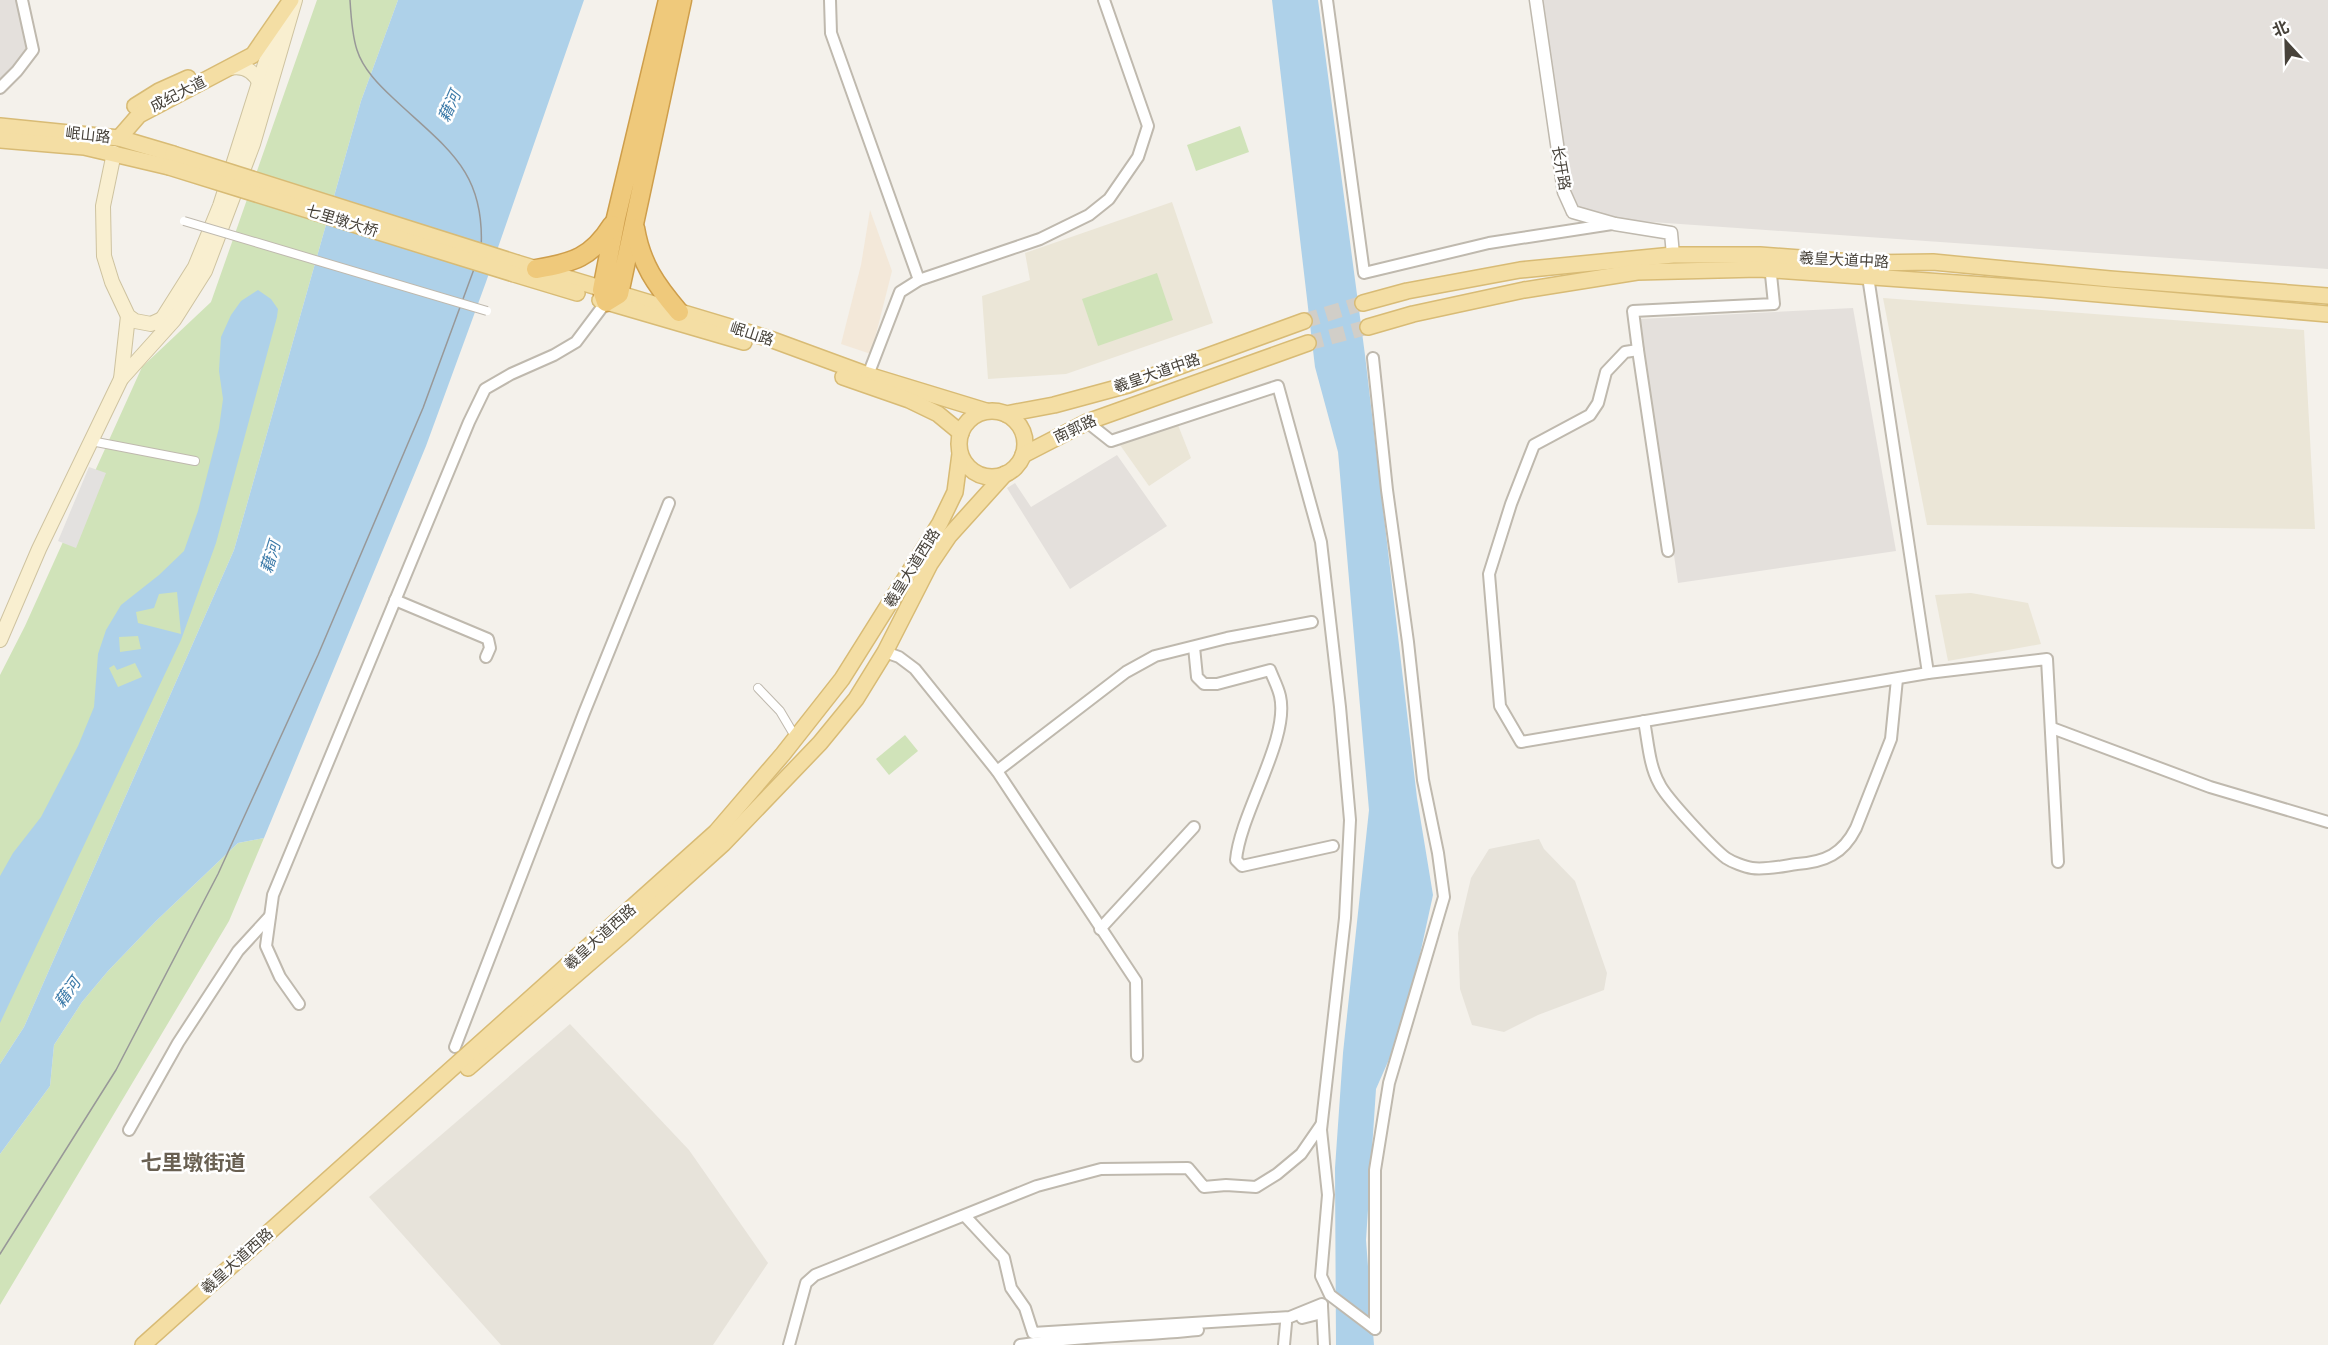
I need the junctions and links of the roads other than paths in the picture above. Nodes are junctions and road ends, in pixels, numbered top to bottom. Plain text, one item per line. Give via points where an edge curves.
1 (22, 0) edge
2 (283, 0) edge
3 (293, 0) edge
4 (668, 0) edge
5 (682, 0) edge
6 (830, 0) edge
7 (1104, 0) edge
8 (1326, 0) edge
9 (1536, 0) edge
10 (280, 16) junction
11 (227, 69) junction
12 (260, 84) junction
13 (0, 88) edge
14 (0, 126) edge
15 (119, 138) junction
16 (0, 140) edge
17 (114, 153) junction
18 (171, 161) junction
19 (625, 220) junction
20 (184, 221) dead end
21 (1615, 224) junction
22 (1673, 255) junction
23 (1769, 263) junction
24 (515, 268) junction
25 (536, 269) junction
26 (1867, 270) junction
27 (919, 280) junction
28 (609, 295) junction
29 (2328, 296) edge
30 (1363, 303) tunnel mouth
31 (488, 312) dead end
32 (679, 312) junction
33 (2328, 314) edge
34 (128, 316) junction
35 (166, 316) junction
36 (1304, 321) tunnel mouth
37 (1368, 327) tunnel mouth
38 (1308, 343) tunnel mouth
39 (1638, 350) junction
40 (1372, 358) dead end
41 (122, 373) junction
42 (868, 375) junction
43 (1128, 406) joint
44 (986, 411) junction
45 (1006, 414) junction
46 (1087, 422) junction
47 (961, 433) junction
48 (91, 441) junction
49 (960, 454) junction
50 (1023, 455) junction
51 (195, 461) dead end
52 (1005, 474) junction
53 (669, 503) dead end
54 (1668, 550) dead end
55 (395, 600) junction
56 (1311, 622) dead end
57 (0, 640) edge
58 (1194, 647) junction
59 (885, 652) junction
60 (486, 657) dead end
61 (1928, 673) junction
62 (1897, 679) junction
63 (758, 688) dead end
64 (1644, 721) junction
65 (2052, 728) junction
66 (796, 738) junction
67 (997, 771) junction
68 (2328, 822) edge
69 (1194, 827) dead end
70 (1333, 846) dead end
71 (2058, 862) dead end
72 (270, 916) junction
73 (1100, 929) junction
74 (299, 1004) dead end
75 (455, 1047) dead end
76 (1137, 1056) dead end
77 (1321, 1124) junction
78 (129, 1130) dead end
79 (965, 1216) junction
80 (1325, 1304) junction
81 (1286, 1323) junction
82 (143, 1345) edge
83 (156, 1345) edge
84 (789, 1345) edge
85 (1020, 1345) edge
86 (1284, 1345) edge
87 (1324, 1345) edge

1 - 13 street via 33,50
2 - 10 main road
2 - 15 main road, 成纪大道 via 244,50 132,108
3 - 10 main road, 成纪大道
3 - 41 main road via 253,144 205,272 174,320
4 - 19 highway
5 - 19 highway
6 - 27 street via 831,33
7 - 27 street via 1148,126 1138,157 1123,181 1089,215 1040,238
8 - 21 street via 1364,273 1489,243
9 - 21 street, 长开路 via 1564,192 1573,212
10 - 11 main road, 成纪大道 via 253,55
10 - 12 main road
11 - 12 main road via 247,69
11 - 15 main road, 成纪大道 via 139,115
12 - 35 main road via 216,216 195,267
14 - 15 main road, 岷山路
15 - 18 main road, 岷山路
16 - 17 main road, 岷山路
17 - 18 main road, 岷山路
17 - 34 main road via 103,206 104,256
18 - 24 main road, 七里墩大桥, bridge
19 - 25 highway via 584,256
19 - 28 highway
19 - 32 highway via 655,283
20 - 31 street, bridge
21 - 22 street, 长开路 via 1671,233
22 - 23 main road, 羲皇大道中路
22 - 30 main road, 羲皇大道中路 via 1520,270
23 - 26 main road, 羲皇大道中路
23 - 37 main road, 羲皇大道中路 via 1638,272 1524,290
23 - 39 street via 1774,304 1633,311
24 - 25 main road, 岷山路
24 - 28 main road, 岷山路
25 - 28 main road, 岷山路
26 - 29 main road, 羲皇大道中路 via 1934,262
26 - 33 main road, 羲皇大道中路
26 - 61 street
27 - 42 street via 900,292
28 - 32 main road, 岷山路
28 - 47 main road, 岷山路 via 909,400 938,414
28 - 55 street via 576,342 485,389
32 - 42 main road, 岷山路 via 770,339
34 - 35 main road via 151,324
34 - 41 main road
35 - 41 main road
36 - 45 main road, 羲皇大道中路 via 1128,385
38 - 43 main road, 羲皇大道中路
39 - 54 street
39 - 64 street via 1625,352 1606,372 1598,403 1590,415 1534,445 1489,574 1500,706 1521,742
40 - 80 street via 1423,780 1444,897 1389,1083 1375,1170 1375,1329
41 - 48 main road
42 - 44 main road, 岷山路
43 - 46 main road, 南郭路
44 - 45 main road
44 - 47 main road via 968,421
45 - 50 main road via 1024,434
46 - 50 main road, 南郭路
46 - 77 street via 1111,441 1278,386 1321,542 1350,820 1345,918
47 - 49 main road
48 - 51 street
48 - 57 main road
49 - 52 main road via 978,474
49 - 66 main road, 羲皇大道西路 via 955,492 940,523 842,679
50 - 52 main road via 1016,467
52 - 59 main road, 羲皇大道西路 via 949,536 930,564
53 - 75 street
55 - 60 street via 488,639
55 - 72 street via 273,895
56 - 58 street
58 - 67 street via 1155,656 1126,672
58 - 70 street via 1197,677 1204,684 1270,670 1280,698 1279,730 1236,860 1242,866
59 - 67 street via 915,669
59 - 83 main road, 羲皇大道西路 via 856,699 820,743 723,844
61 - 62 street
61 - 65 street via 2047,659
62 - 64 street
62 - 64 street via 1891,739 1856,828 1840,852 1814,863 1751,868 1727,858 1659,784
63 - 66 street via 780,711
65 - 68 street via 2210,787
65 - 71 street
66 - 82 main road, 羲皇大道西路 via 716,832
67 - 73 street
69 - 73 street
72 - 74 street via 266,946 280,977
72 - 78 street via 238,951 178,1043
73 - 76 street via 1136,981
77 - 79 street via 1301,1154 1256,1187 1204,1187 1188,1168 1101,1169 1037,1186
77 - 80 street via 1328,1195 1322,1276
79 - 80 street via 1004,1258 1011,1288 1025,1308 1033,1333 1290,1317
79 - 84 street via 815,1275 806,1283
80 - 81 street
80 - 87 street
81 - 85 street
81 - 86 street

